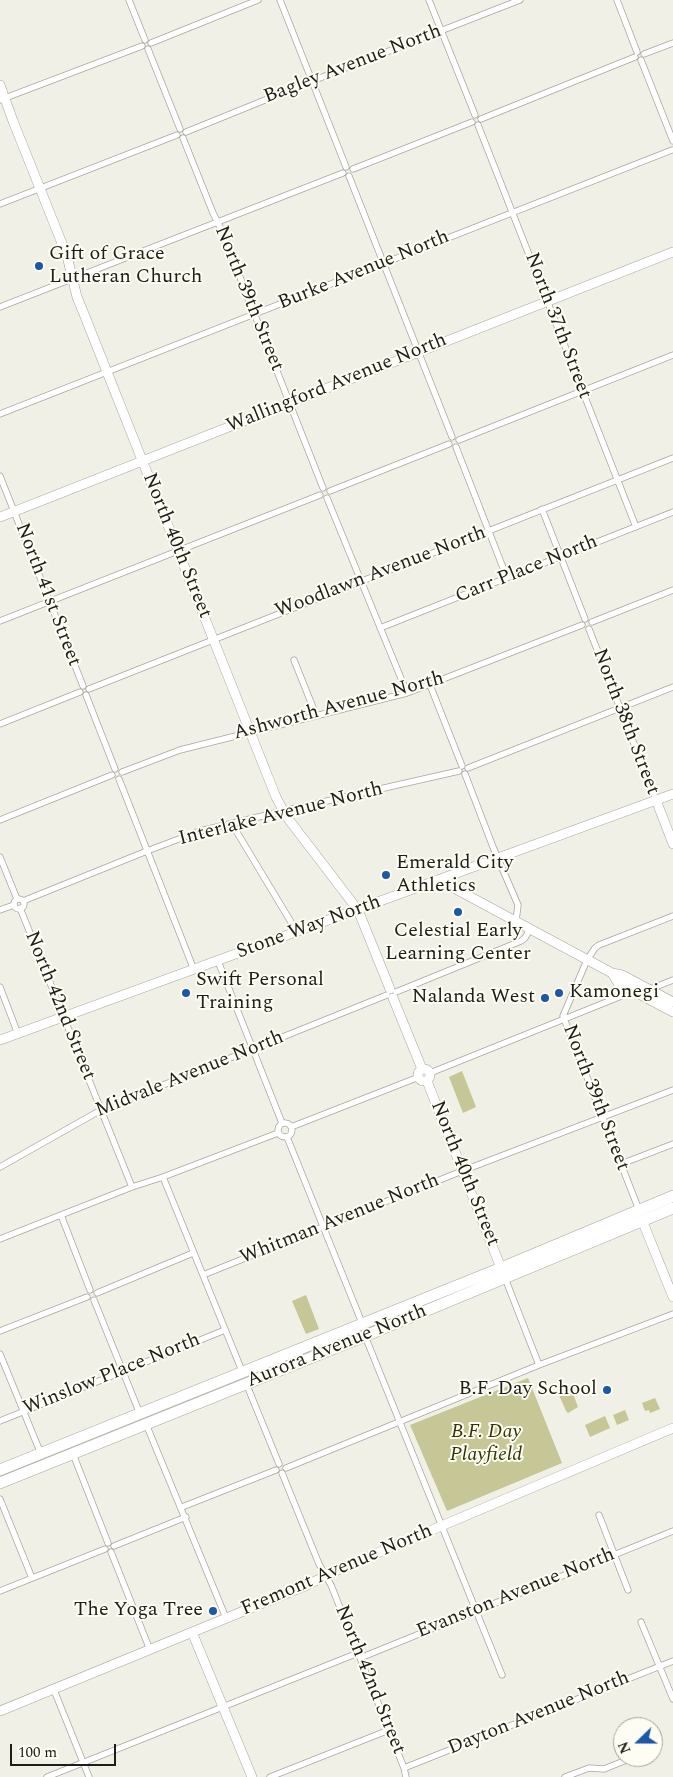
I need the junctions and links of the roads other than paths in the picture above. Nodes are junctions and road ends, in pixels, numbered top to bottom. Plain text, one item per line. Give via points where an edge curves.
1 (129, 0) edge
2 (258, 0) edge
3 (280, 0) edge
4 (428, 0) edge
5 (520, 0) edge
6 (617, 0) edge
7 (441, 31) junction
8 (673, 43) edge
9 (147, 45) junction
10 (639, 56) junction
11 (312, 81) junction
12 (0, 84) edge
13 (3, 99) edge
14 (474, 115) junction
15 (482, 119) junction
16 (472, 122) junction
17 (478, 125) junction
18 (180, 134) junction
19 (673, 141) edge
20 (673, 149) edge
21 (344, 170) junction
22 (353, 170) junction
23 (349, 176) junction
24 (40, 188) junction
25 (0, 204) edge
26 (512, 212) junction
27 (217, 221) junction
28 (673, 252) edge
29 (383, 263) junction
30 (73, 278) junction
31 (548, 301) junction
32 (0, 307) edge
33 (255, 315) junction
34 (418, 352) junction
35 (673, 355) edge
36 (107, 372) junction
37 (583, 390) junction
38 (290, 403) junction
39 (0, 414) edge
40 (451, 440) junction
41 (459, 440) junction
42 (456, 447) junction
43 (673, 458) edge
44 (143, 461) junction
45 (0, 476) edge
46 (618, 479) junction
47 (323, 488) junction
48 (330, 491) junction
49 (320, 495) junction
50 (327, 498) junction
51 (542, 509) junction
52 (14, 512) junction
53 (673, 512) edge
54 (0, 517) edge
55 (636, 527) junction
56 (489, 531) junction
57 (178, 550) junction
58 (561, 557) junction
59 (507, 578) junction
60 (361, 581) junction
61 (673, 590) edge
62 (49, 602) junction
63 (0, 621) edge
64 (584, 622) junction
65 (592, 622) junction
66 (380, 628) junction
67 (589, 629) junction
68 (213, 639) junction
69 (294, 660) dead end
70 (430, 686) junction
71 (673, 688) edge
72 (84, 690) junction
73 (407, 693) junction
74 (620, 708) junction
75 (316, 715) junction
76 (0, 724) edge
77 (250, 732) junction
78 (115, 769) junction
79 (463, 770) junction
80 (122, 772) junction
81 (112, 775) junction
82 (118, 779) junction
83 (673, 794) edge
84 (656, 800) junction
85 (283, 811) junction
86 (0, 820) edge
87 (232, 824) junction
88 (673, 844) edge
89 (147, 851) junction
90 (0, 857) edge
91 (498, 858) junction
92 (439, 880) junction
93 (19, 903) junction
94 (0, 910) edge
95 (358, 910) junction
96 (673, 916) edge
97 (516, 921) junction
98 (530, 929) junction
99 (297, 932) junction
100 (587, 960) junction
101 (218, 961) junction
102 (194, 970) junction
103 (612, 973) junction
104 (673, 980) edge
105 (0, 987) edge
106 (627, 987) junction
107 (650, 989) junction
108 (391, 994) junction
109 (673, 1002) edge
110 (673, 1012) edge
111 (64, 1017) junction
112 (564, 1018) junction
113 (18, 1034) junction
114 (0, 1040) edge
115 (252, 1050) junction
116 (424, 1075) junction
117 (673, 1090) edge
118 (101, 1110) junction
119 (603, 1117) junction
120 (282, 1124) junction
121 (291, 1127) junction
122 (278, 1133) junction
123 (288, 1137) junction
124 (673, 1144) edge
125 (621, 1164) junction
126 (0, 1167) edge
127 (462, 1171) junction
128 (163, 1177) junction
129 (132, 1187) junction
130 (673, 1196) edge
131 (673, 1208) edge
132 (60, 1215) junction
133 (641, 1215) junction
134 (323, 1226) junction
135 (1, 1236) edge
136 (193, 1253) junction
137 (503, 1273) junction
138 (202, 1275) junction
139 (90, 1290) junction
140 (97, 1293) junction
141 (87, 1297) junction
142 (673, 1297) edge
143 (94, 1300) junction
144 (673, 1314) edge
145 (362, 1323) junction
146 (225, 1330) junction
147 (0, 1331) edge
148 (366, 1336) junction
149 (0, 1354) edge
150 (539, 1365) junction
151 (123, 1372) junction
152 (242, 1372) junction
153 (246, 1383) junction
154 (24, 1411) junction
155 (143, 1419) junction
156 (0, 1421) edge
157 (400, 1422) junction
158 (673, 1428) edge
159 (41, 1454) junction
160 (73, 1454) junction
161 (0, 1470) edge
162 (281, 1470) junction
163 (0, 1483) edge
164 (0, 1499) edge
165 (182, 1507) junction
166 (599, 1516) dead end
167 (186, 1517) junction
168 (442, 1526) junction
169 (673, 1531) edge
170 (110, 1548) junction
171 (615, 1555) junction
172 (326, 1576) junction
173 (32, 1578) junction
174 (628, 1590) dead end
175 (0, 1591) edge
176 (476, 1611) junction
177 (226, 1618) junction
178 (641, 1622) dead end
179 (192, 1632) junction
180 (150, 1650) junction
181 (359, 1655) junction
182 (673, 1661) edge
183 (659, 1666) junction
184 (502, 1675) dead end
185 (54, 1690) junction
186 (673, 1699) edge
187 (223, 1707) junction
188 (0, 1711) edge
189 (389, 1730) junction
190 (84, 1763) junction
191 (613, 1765) edge
192 (404, 1768) junction
193 (47, 1777) edge
194 (89, 1777) edge
195 (252, 1777) edge
196 (270, 1777) edge
197 (406, 1777) edge
198 (565, 1777) edge

1 - 9 street, North 39th Street
2 - 9 street
3 - 11 street
4 - 7 street
5 - 7 street, Bagley Avenue North
6 - 10 street
7 - 11 street, Bagley Avenue North
7 - 14 street
8 - 10 street
9 - 13 street
9 - 18 street, North 39th Street
10 - 15 street
10 - 19 street
11 - 18 street, Bagley Avenue North via 186,132 186,136
11 - 21 street
12 - 13 street, North 40th Street
13 - 24 street, North 40th Street
14 - 15 street
14 - 16 street
15 - 17 street
16 - 17 street
16 - 22 street
17 - 26 street, North 37th Street
18 - 24 street
18 - 27 street, North 39th Street
20 - 26 street, Burke Avenue North
21 - 22 street via 350,166
21 - 23 street via 345,176
21 - 27 street
22 - 23 street
23 - 29 street
24 - 25 street
24 - 30 street, North 40th Street
26 - 29 street, Burke Avenue North
26 - 31 street, North 37th Street
27 - 30 street
27 - 33 street, North 39th Street
28 - 31 street, Wallingford Avenue North
29 - 33 street, Burke Avenue North
29 - 34 street
30 - 32 street
30 - 36 street, North 40th Street via 77,297
31 - 34 street, Wallingford Avenue North
31 - 37 street, North 37th Street
33 - 36 street, Burke Avenue North
33 - 38 street, North 39th Street
34 - 38 street, Wallingford Avenue North
34 - 40 street
35 - 37 street
36 - 39 street, Burke Avenue North
36 - 44 street, North 40th Street
37 - 41 street
37 - 46 street, North 37th Street
38 - 44 street, Wallingford Avenue North
38 - 47 street, North 39th Street
40 - 41 street via 456,437
40 - 42 street via 452,447
40 - 48 street
41 - 42 street
42 - 56 street
43 - 46 street, Woodlawn Avenue North
44 - 52 street, Wallingford Avenue North
44 - 57 street, North 40th Street
45 - 52 street, North 41st Street
46 - 51 street, Woodlawn Avenue North
46 - 55 street, North 37th Street
47 - 48 street
47 - 49 street
48 - 50 street
49 - 50 street
49 - 57 street
50 - 60 street
51 - 56 street, Woodlawn Avenue North
51 - 58 street
52 - 54 street, Wallingford Avenue North
52 - 62 street, North 41st Street
53 - 55 street, Carr Place North
55 - 58 street, Carr Place North
56 - 59 street
56 - 60 street, Woodlawn Avenue North
57 - 62 street
57 - 68 street, North 40th Street
58 - 59 street, Carr Place North
58 - 64 street
59 - 66 street, Carr Place North
60 - 66 street
60 - 68 street, Woodlawn Avenue North
61 - 65 street
62 - 63 street
62 - 72 street, North 41st Street
64 - 65 street via 589,619
64 - 67 street via 584,628
64 - 70 street, Ashworth Avenue North
65 - 67 street
66 - 73 street
67 - 74 street, North 38th Street
68 - 72 street, Woodlawn Avenue North
68 - 77 street, North 40th Street
69 - 75 street
70 - 73 street, Ashworth Avenue North
70 - 79 street
71 - 74 street, Interlake Avenue North
72 - 76 street, Woodlawn Avenue North
72 - 78 street, North 41st Street
73 - 75 street, Ashworth Avenue North
74 - 79 street, Interlake Avenue North
74 - 84 street, North 38th Street
75 - 77 street, Ashworth Avenue North
77 - 80 street, Ashworth Avenue North via 180,750
77 - 85 street, North 40th Street
78 - 80 street
78 - 81 street
79 - 85 street, Interlake Avenue North
79 - 91 street
80 - 82 street
81 - 82 street
81 - 86 street
82 - 89 street
83 - 84 street, Stone Way North
84 - 88 street, North 38th Street
84 - 91 street, Stone Way North
85 - 87 street, Interlake Avenue North
85 - 95 street, North 40th Street
87 - 89 street, Interlake Avenue North via 200,831
87 - 99 street
89 - 93 street, Interlake Avenue North
89 - 102 street
90 - 93 street, North 42nd Street
91 - 92 street, Stone Way North
91 - 97 street via 518,905
92 - 95 street, Stone Way North
92 - 97 street
93 - 94 street, Interlake Avenue North
93 - 111 street, North 42nd Street
95 - 99 street, Stone Way North
95 - 108 street, North 40th Street
96 - 100 street via 599,945
97 - 98 street
98 - 100 street
98 - 108 street, Midvale Avenue North via 521,941
99 - 101 street, Stone Way North
100 - 103 street
100 - 112 street, North 39th Street
101 - 102 street, Stone Way North
101 - 115 street
102 - 111 street, Stone Way North
103 - 106 street via 618,983
103 - 107 street via 622,974
104 - 107 street
105 - 113 street
106 - 110 street
106 - 112 street via 619,997
107 - 109 street
108 - 115 street, Midvale Avenue North
108 - 116 street, North 40th Street
111 - 113 street, Stone Way North
111 - 118 street, North 42nd Street
112 - 116 street
112 - 119 street, North 39th Street
113 - 114 street, Stone Way North
115 - 118 street, Midvale Avenue North
115 - 120 street
116 - 121 street
116 - 127 street, North 40th Street
117 - 119 street, Whitman Avenue North
118 - 126 street, Midvale Avenue North
118 - 129 street, North 42nd Street
119 - 125 street, North 39th Street
119 - 127 street, Whitman Avenue North
120 - 121 street
120 - 122 street
121 - 123 street
122 - 123 street
122 - 128 street
123 - 134 street
124 - 125 street
125 - 133 street, North 39th Street
127 - 134 street, Whitman Avenue North
127 - 137 street, North 40th Street
128 - 129 street
128 - 136 street
129 - 132 street
130 - 133 highway, Aurora Avenue North
131 - 133 highway, Aurora Avenue North
132 - 135 street
132 - 139 street
133 - 137 highway, Aurora Avenue North
133 - 142 street, North 39th Street
134 - 138 street, Whitman Avenue North
134 - 145 street
136 - 138 street
136 - 140 street
137 - 145 highway, Aurora Avenue North
137 - 148 highway, Aurora Avenue North
137 - 150 street, North 40th Street
138 - 146 street
139 - 140 street
139 - 141 street
140 - 143 street
141 - 143 street
141 - 147 street
143 - 151 street
144 - 150 street
145 - 152 highway, Aurora Avenue North
146 - 151 street, Winslow Place North
146 - 152 street
148 - 153 highway, Aurora Avenue North
148 - 157 street
149 - 154 street
150 - 157 street
151 - 154 street, Winslow Place North
151 - 155 street
152 - 155 highway, Aurora Avenue North
153 - 155 highway, Aurora Avenue North
153 - 162 street via 279,1464 284,1464
154 - 156 street, Winslow Place North
154 - 159 street
155 - 159 highway, Aurora Avenue North
155 - 160 highway, Aurora Avenue North
155 - 165 street
157 - 162 street
157 - 168 street
158 - 168 street, Fremont Avenue North
159 - 161 highway, Aurora Avenue North
160 - 163 highway, Aurora Avenue North
160 - 170 street
162 - 165 street
162 - 172 street, North 42nd Street
164 - 173 street
165 - 167 street
166 - 171 street
167 - 170 street
167 - 177 street
168 - 172 street, Fremont Avenue North
168 - 176 street
169 - 171 street, Evanston Avenue North
170 - 173 street
170 - 180 street
171 - 174 street
171 - 176 street, Evanston Avenue North
172 - 177 street, Fremont Avenue North
172 - 181 street, North 42nd Street
173 - 175 street
176 - 181 street, Evanston Avenue North
176 - 184 street
177 - 179 street, Fremont Avenue North
178 - 183 street
179 - 180 street, Fremont Avenue North
179 - 187 street
180 - 185 street, Fremont Avenue North
181 - 187 street, Evanston Avenue North
181 - 189 street, North 42nd Street
182 - 183 street, Dayton Avenue North
183 - 186 street
183 - 192 street, Dayton Avenue North
185 - 188 street, Fremont Avenue North
185 - 190 street
187 - 190 street, Evanston Avenue North
187 - 195 street
189 - 192 street, North 42nd Street
189 - 196 street
190 - 193 street, Evanston Avenue North
190 - 194 street
191 - 198 street via 604,1769 589,1768
192 - 197 street, North 42nd Street

